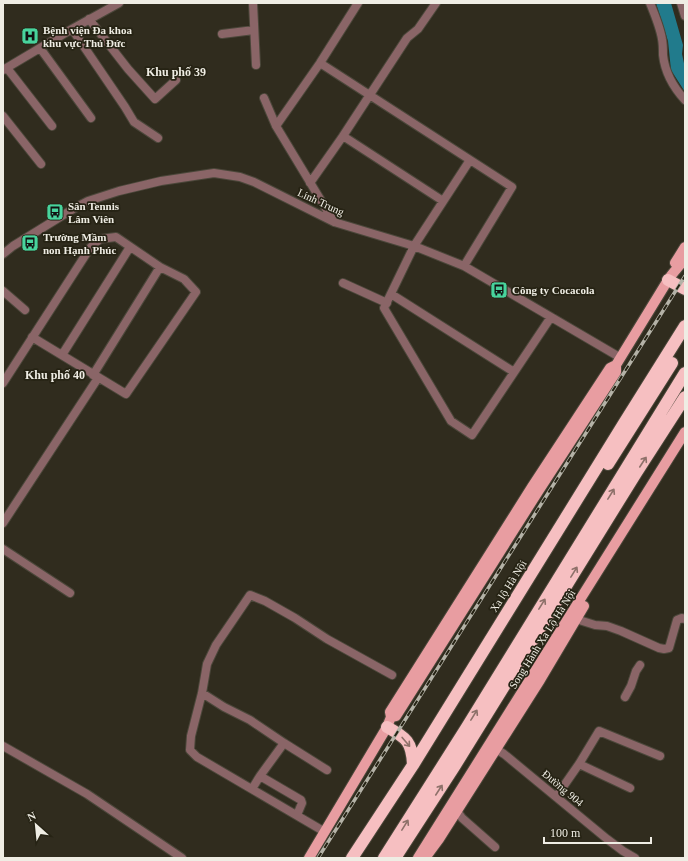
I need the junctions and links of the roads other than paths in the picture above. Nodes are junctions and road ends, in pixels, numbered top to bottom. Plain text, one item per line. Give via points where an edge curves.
1 (119, 3) edge
2 (252, 3) edge
3 (358, 3) edge
4 (436, 3) edge
5 (650, 3) edge
6 (681, 3) edge
7 (685, 16) edge
8 (89, 19) junction
9 (72, 29) junction
10 (254, 30) junction
11 (222, 34) dead end
12 (40, 48) junction
13 (320, 62) junction
14 (256, 65) dead end
15 (5, 69) edge
16 (176, 80) dead end
17 (370, 96) junction
18 (264, 98) dead end
19 (685, 100) edge
20 (3, 116) edge
21 (91, 118) dead end
22 (52, 126) dead end
23 (276, 126) junction
24 (343, 136) junction
25 (158, 138) dead end
26 (470, 160) junction
27 (41, 164) dead end
28 (310, 183) junction
29 (443, 201) junction
30 (334, 222) junction
31 (414, 246) junction
32 (130, 247) junction
33 (685, 247) edge
34 (3, 254) edge
35 (685, 258) edge
36 (464, 266) junction
37 (160, 267) junction
38 (675, 269) junction
39 (668, 280) junction
40 (343, 283) dead end
41 (685, 289) edge
42 (3, 291) edge
43 (391, 294) junction
44 (387, 303) junction
45 (25, 310) dead end
46 (551, 317) junction
47 (685, 326) edge
48 (32, 337) junction
49 (685, 342) edge
50 (62, 355) junction
51 (619, 362) junction
52 (514, 372) junction
53 (685, 373) edge
54 (96, 376) junction
55 (3, 382) edge
56 (685, 398) edge
57 (685, 432) edge
58 (685, 444) edge
59 (3, 523) edge
60 (3, 549) edge
61 (70, 592) dead end
62 (685, 619) edge
63 (576, 620) junction
64 (640, 665) dead end
65 (392, 675) dead end
66 (202, 693) junction
67 (625, 697) dead end
68 (389, 722) junction
69 (284, 743) junction
70 (3, 746) edge
71 (492, 747) junction
72 (660, 756) dead end
73 (579, 764) junction
74 (413, 765) junction
75 (327, 770) dead end
76 (260, 776) junction
77 (400, 785) junction
78 (630, 788) dead end
79 (252, 789) junction
80 (556, 796) junction
81 (400, 797) junction
82 (456, 811) junction
83 (297, 815) junction
84 (325, 832) junction
85 (495, 847) dead end
86 (623, 851) junction
87 (182, 858) edge
88 (309, 858) edge
89 (352, 858) edge
90 (361, 858) edge
91 (384, 858) edge
92 (395, 858) edge
93 (418, 858) edge
94 (425, 858) edge
95 (617, 858) edge
96 (635, 858) edge

1 - 8 street
2 - 10 street
3 - 13 street
4 - 17 street via 418,29 406,40
5 - 19 street via 662,36 666,69 670,80
6 - 7 street
8 - 9 street
8 - 16 street via 155,99
9 - 12 street
9 - 25 street via 134,122
10 - 11 street
10 - 14 street
12 - 15 street
12 - 21 street
13 - 17 street
13 - 23 street
15 - 22 street
17 - 24 street
17 - 26 street
18 - 23 street
20 - 27 street
23 - 28 street
24 - 28 street
24 - 29 street
26 - 29 street
26 - 36 street via 512,187
28 - 30 street
29 - 31 street
30 - 31 street, Linh Trung
30 - 34 street, Linh Trung via 254,182 214,173 161,181 93,199 46,225
31 - 36 street, Linh Trung
31 - 43 street
32 - 37 street
32 - 48 street via 116,237 100,239 90,248
32 - 50 street
33 - 38 main road via 674,264
35 - 38 main road via 680,267
36 - 46 street, Linh Trung
37 - 54 street
37 - 54 street via 184,279 196,292 126,394
38 - 39 main road
39 - 41 highway
39 - 51 main road
40 - 44 street
42 - 45 street
43 - 44 street
43 - 52 street
44 - 52 street via 384,308 451,421 472,435
46 - 51 street, Linh Trung
46 - 52 street
47 - 74 highway, Xa lộ Hà Nội
48 - 50 street
48 - 55 street
49 - 81 highway, Xa lộ Hà Nội
50 - 54 street
51 - 68 main road via 610,368 532,486 390,712
91 -> 53 highway
54 - 59 street
92 -> 56 highway
57 - 71 main road, Song Hành Xa Lộ Hà Nội
58 - 63 main road, Song Hành Xa Lộ Hà Nội
60 - 61 street
62 - 63 street via 678,620 669,648 664,649 607,626
63 - 71 main road, Song Hành Xa Lộ Hà Nội
64 - 67 street
65 - 66 street via 327,639 289,614 250,595 216,645 208,664
66 - 69 street
66 - 79 street via 190,750 197,757
68 -> 74 highway via 411,748
68 - 84 main road
69 - 75 street
69 - 76 street
70 - 87 street via 87,794
71 - 80 street, Đường 904
71 - 82 main road, Song Hành Xa Lộ Hà Nội
71 - 93 main road, Song Hành Xa Lộ Hà Nội
72 - 73 street via 599,731
73 - 78 street
73 - 80 street
74 - 77 highway, Xa lộ Hà Nội
76 - 79 street
76 - 83 street via 301,800
77 - 81 highway
77 - 89 highway, Xa lộ Hà Nội
79 - 83 street
80 - 86 street, Đường 904
81 - 90 highway, Xa lộ Hà Nội
82 - 85 street
82 - 94 main road, Song Hành Xa Lộ Hà Nội
83 - 84 street
84 - 88 main road
86 - 95 street
86 - 96 street, Đường 904

